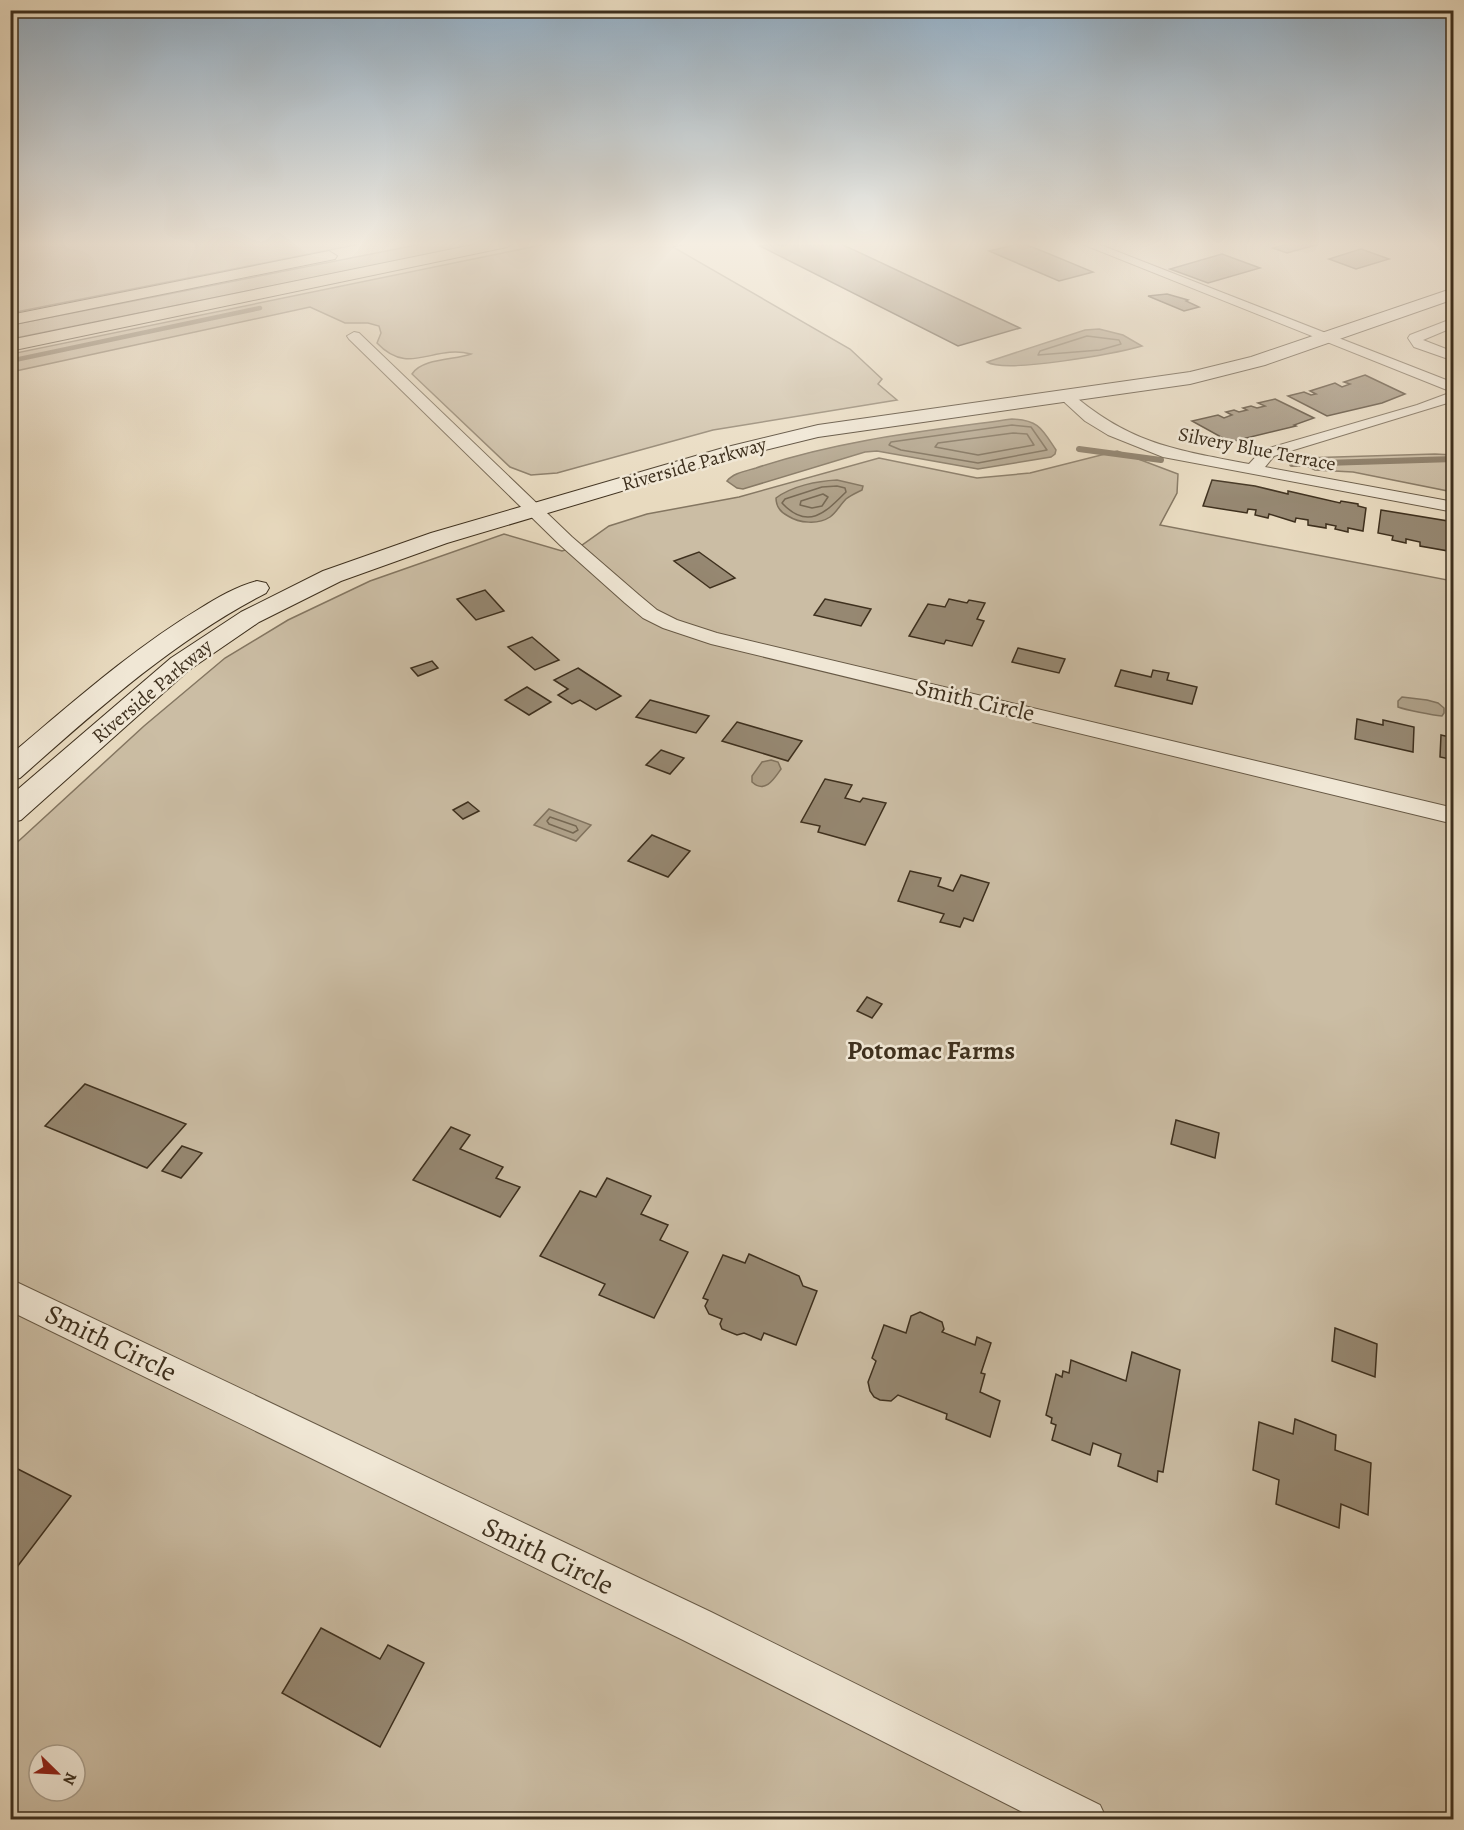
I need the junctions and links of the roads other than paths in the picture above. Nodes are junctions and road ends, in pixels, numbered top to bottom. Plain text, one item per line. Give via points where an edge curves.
1 (99, 327) edge
2 (1297, 327) edge
3 (1306, 327) edge
4 (1355, 327) edge
5 (1441, 327) edge
6 (1301, 329) junction
7 (354, 336) dead end
8 (1324, 338) junction
9 (10, 346) edge
10 (1454, 357) edge
11 (1454, 388) edge
12 (1066, 396) junction
13 (1454, 396) edge
14 (1255, 471) junction
15 (528, 502) junction
16 (1454, 507) edge
17 (10, 771) edge
18 (10, 813) edge
19 (1454, 816) edge
20 (10, 1294) edge
21 (1085, 1820) edge

1 - 9 highway
2 - 6 street
3 - 6 main road, Riverside Parkway
4 - 8 main road, Riverside Parkway
5 - 10 street via 1415,338 1419,344
6 - 8 street
6 - 15 main road, Riverside Parkway via 1176,366 783,424 721,439
7 - 15 street, Smith Circle
8 - 11 street
8 - 12 main road, Riverside Parkway via 1210,373
12 - 14 street, Silvery Blue Terrace via 1091,418 1151,448
12 - 15 main road, Riverside Parkway via 818,430
13 - 14 street via 1269,453 1258,462
14 - 16 street, Silvery Blue Terrace
15 - 17 main road, Riverside Parkway via 367,541 250,591 142,661
15 - 18 main road, Riverside Parkway via 341,572 250,617 180,664
15 - 19 street, Smith Circle via 566,541 650,614 690,632
20 - 21 street, Smith Circle via 697,1626

